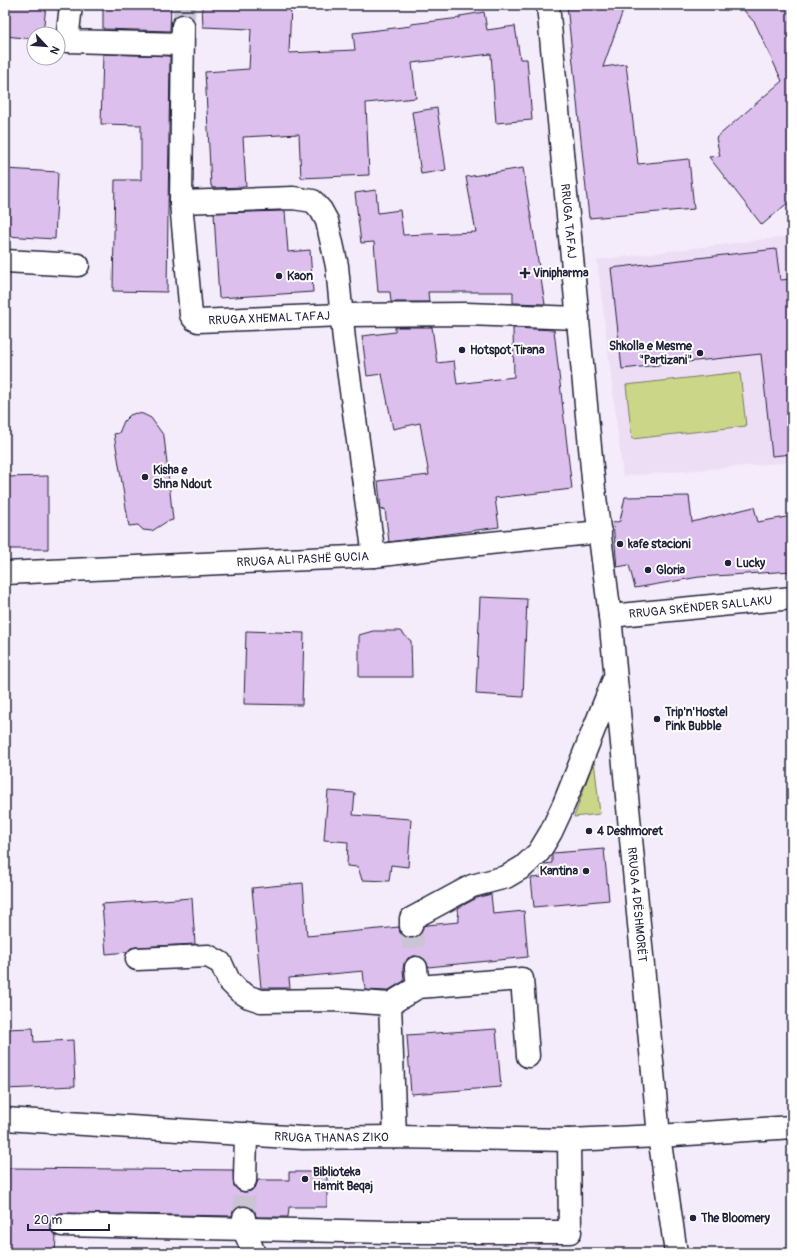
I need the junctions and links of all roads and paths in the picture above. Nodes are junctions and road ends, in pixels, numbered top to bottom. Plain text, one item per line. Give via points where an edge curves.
1 (71, 5) edge
2 (548, 5) edge
3 (181, 202) junction
4 (5, 261) edge
5 (78, 265) dead end
6 (342, 315) junction
7 (578, 318) junction
8 (600, 532) junction
9 (374, 556) junction
10 (5, 573) edge
11 (792, 598) edge
12 (610, 616) junction
13 (615, 676) junction
14 (411, 926) dead end
15 (137, 959) dead end
16 (390, 1004) junction
17 (528, 1056) dead end
18 (5, 1119) edge
19 (792, 1127) edge
20 (246, 1134) junction
21 (659, 1136) junction
22 (395, 1137) junction
23 (569, 1140) junction
24 (245, 1180) tunnel mouth
25 (244, 1224) junction
26 (62, 1225) dead end
27 (254, 1253) edge
28 (676, 1253) edge

1 - 3 street, RRUGA XHEMAL TAFAJ via 67,41 183,35
2 - 7 street, RRUGA TAFAJ
3 - 6 street, RRUGA XHEMAL TAFAJ via 293,198 313,201 327,221 337,266
3 - 6 street, RRUGA XHEMAL TAFAJ via 191,315 194,319
4 - 5 street
6 - 7 street, RRUGA XHEMAL TAFAJ via 466,314
6 - 9 street, RRUGA XHEMAL TAFAJ
7 - 8 street, RRUGA TAFAJ
8 - 9 street, RRUGA ALI PASHË GUCIA
8 - 12 street, RRUGA 4 DËSHMORËT
9 - 10 street, RRUGA ALI PASHË GUCIA
11 - 12 street, RRUGA SKËNDER SALLAKU
12 - 13 street, RRUGA 4 DËSHMORËT
13 - 14 street via 564,804 539,852 506,877 472,886 411,919
13 - 21 street, RRUGA 4 DËSHMORËT
15 - 16 street via 208,956 221,963 229,981 239,991 261,1001 333,1000
16 - 17 street via 417,977 522,979
16 - 22 street
18 - 20 street, RRUGA THANAS ZIKO
19 - 21 street, RRUGA THANAS ZIKO
20 - 22 street, RRUGA THANAS ZIKO via 303,1138
20 - 24 street
21 - 23 street, RRUGA THANAS ZIKO
21 - 28 street, RRUGA 4 DËSHMORËT
22 - 23 street, RRUGA THANAS ZIKO
23 - 25 street via 570,1232 456,1233
25 - 26 street
25 - 27 street

